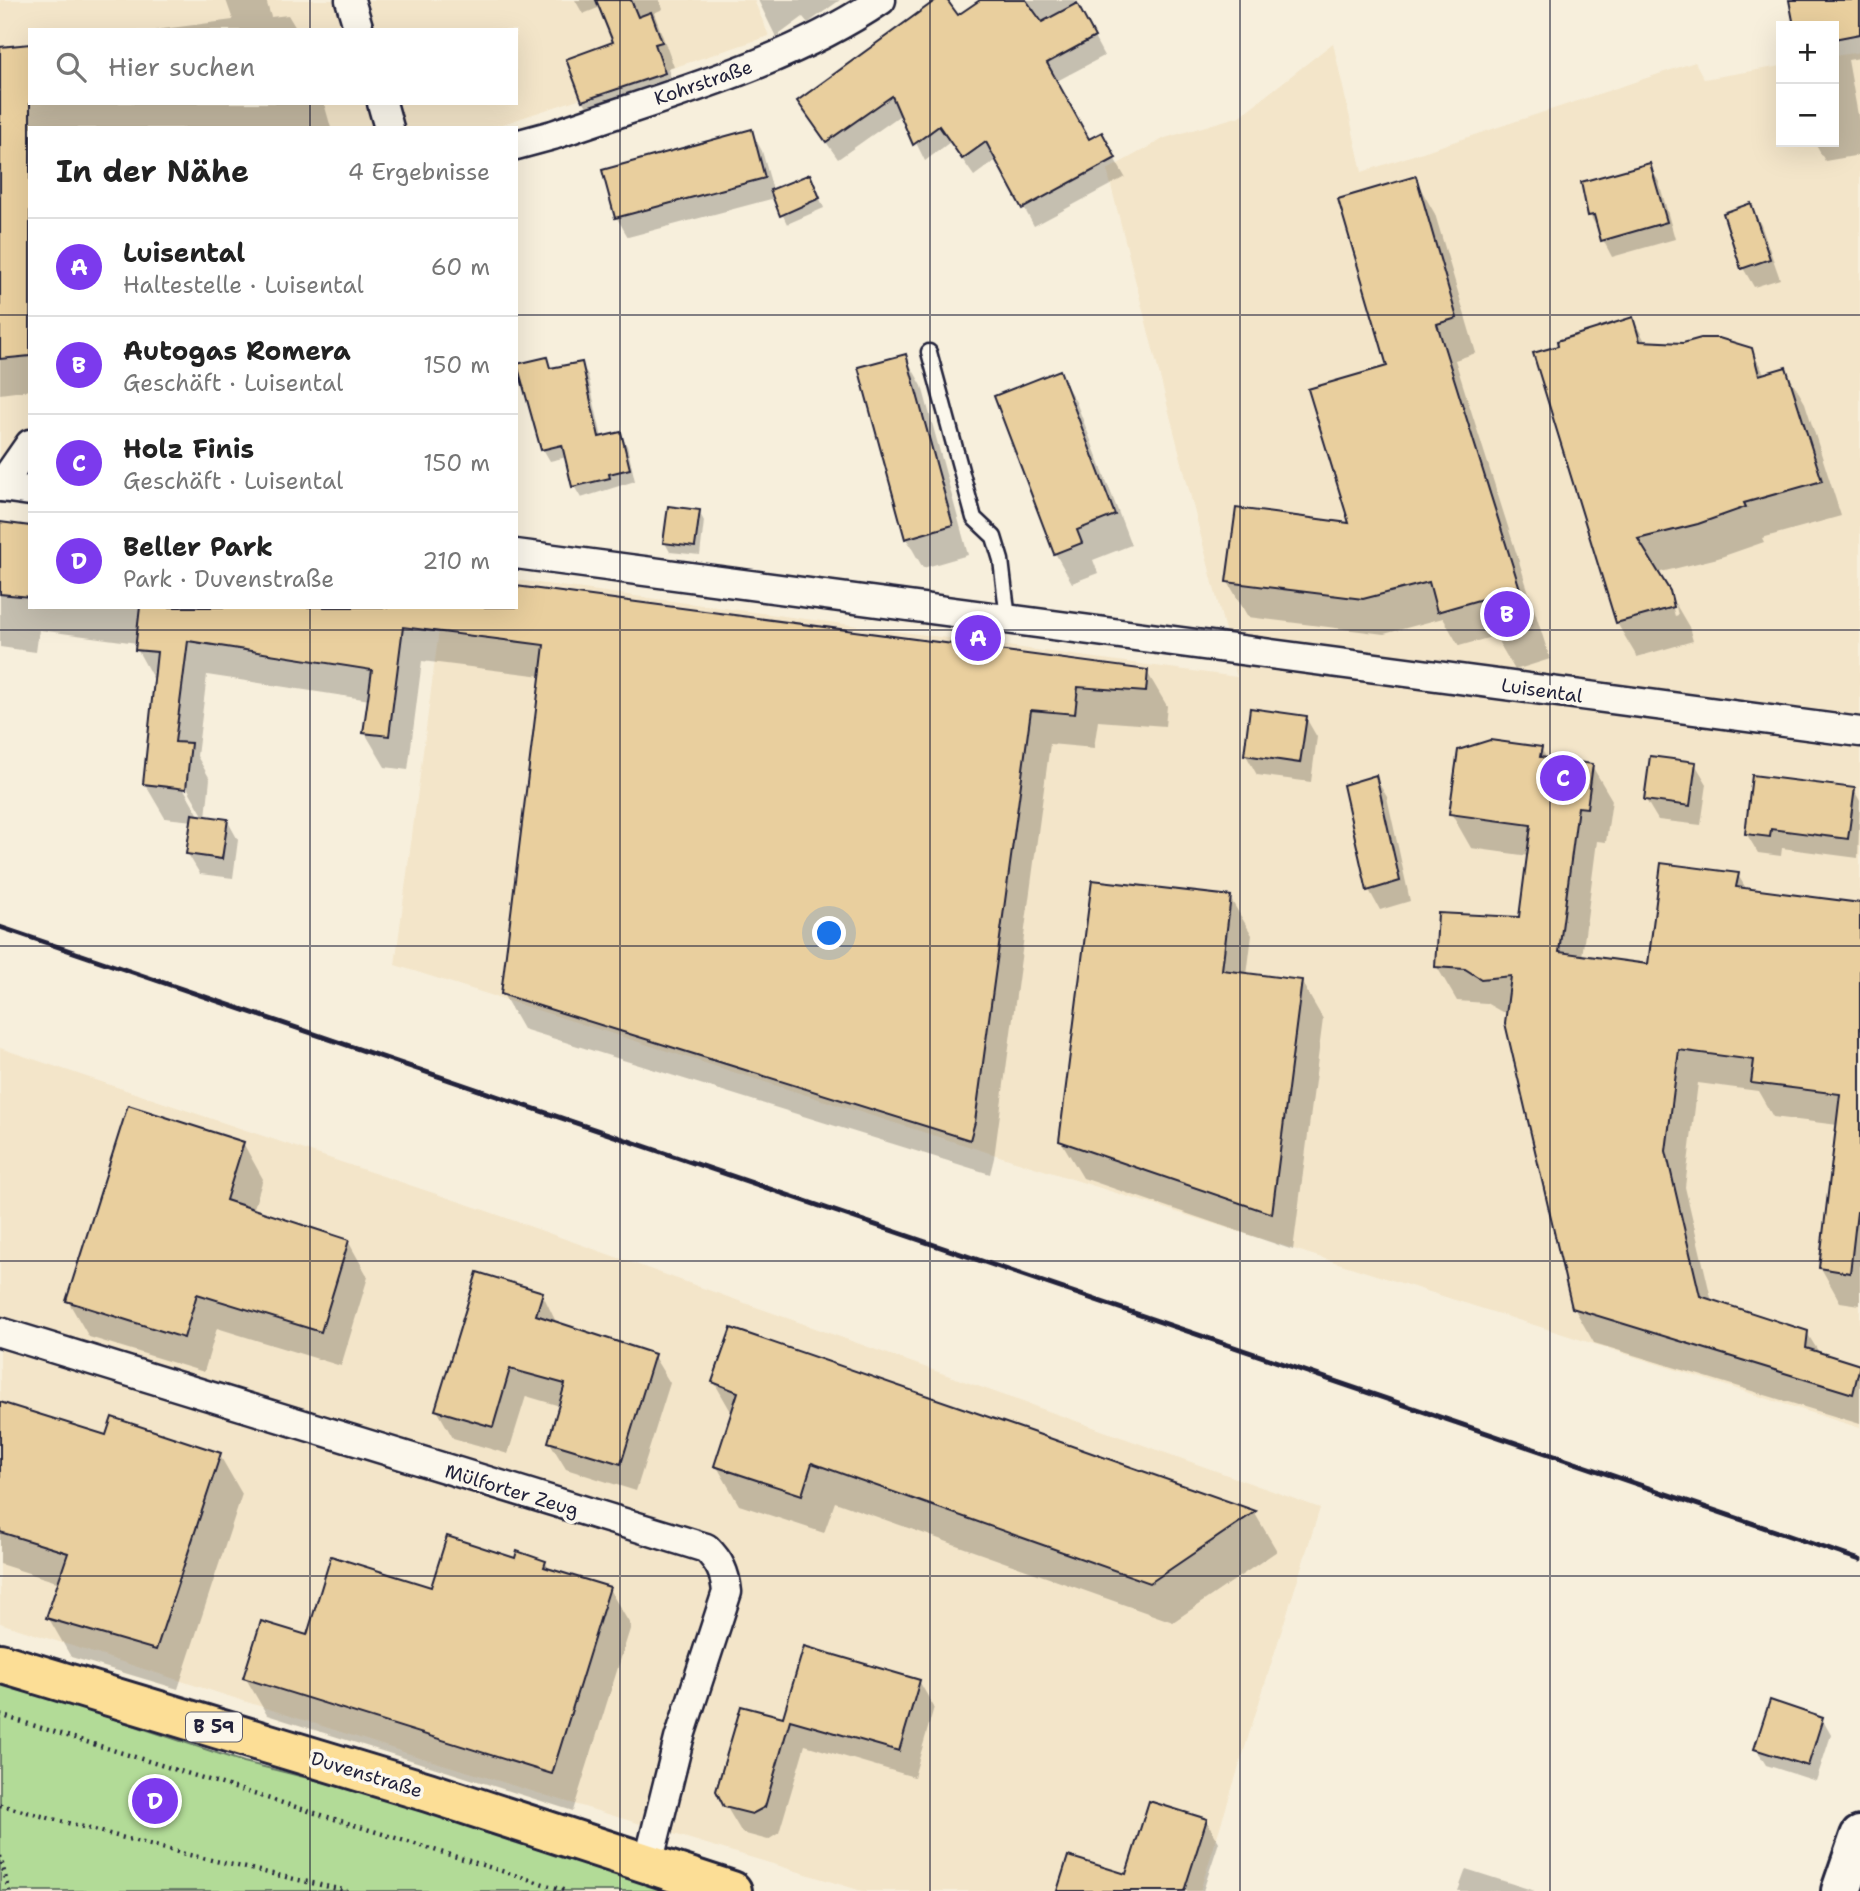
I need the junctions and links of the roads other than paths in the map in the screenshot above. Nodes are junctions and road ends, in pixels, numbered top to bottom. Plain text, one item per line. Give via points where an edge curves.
1 (350, 0) edge
2 (881, 0) edge
3 (358, 28) edge
4 (383, 105) edge
5 (389, 126) edge
6 (518, 144) edge
7 (929, 352) dead end
8 (28, 447) edge
9 (1, 487) edge
10 (28, 491) edge
11 (518, 554) edge
12 (1008, 620) junction
13 (1860, 732) edge
14 (0, 1332) edge
15 (0, 1663) edge
16 (1860, 1836) edge
17 (648, 1864) junction
18 (732, 1891) edge
19 (1841, 1891) edge

1 - 3 street
2 - 6 street, Kohrstraße via 840,28 774,57
4 - 5 street
7 - 12 lane via 974,518 994,537 1001,560
8 - 9 street
9 - 10 street
11 - 12 street, Luisental
12 - 13 street, Luisental
14 - 17 street, Mülforter Zeug via 706,1548 725,1574 727,1592 680,1739
15 - 17 main road, Duvenstraße / B 59 via 428,1792
16 - 19 main road
17 - 18 main road, Duvenstraße / B 59

